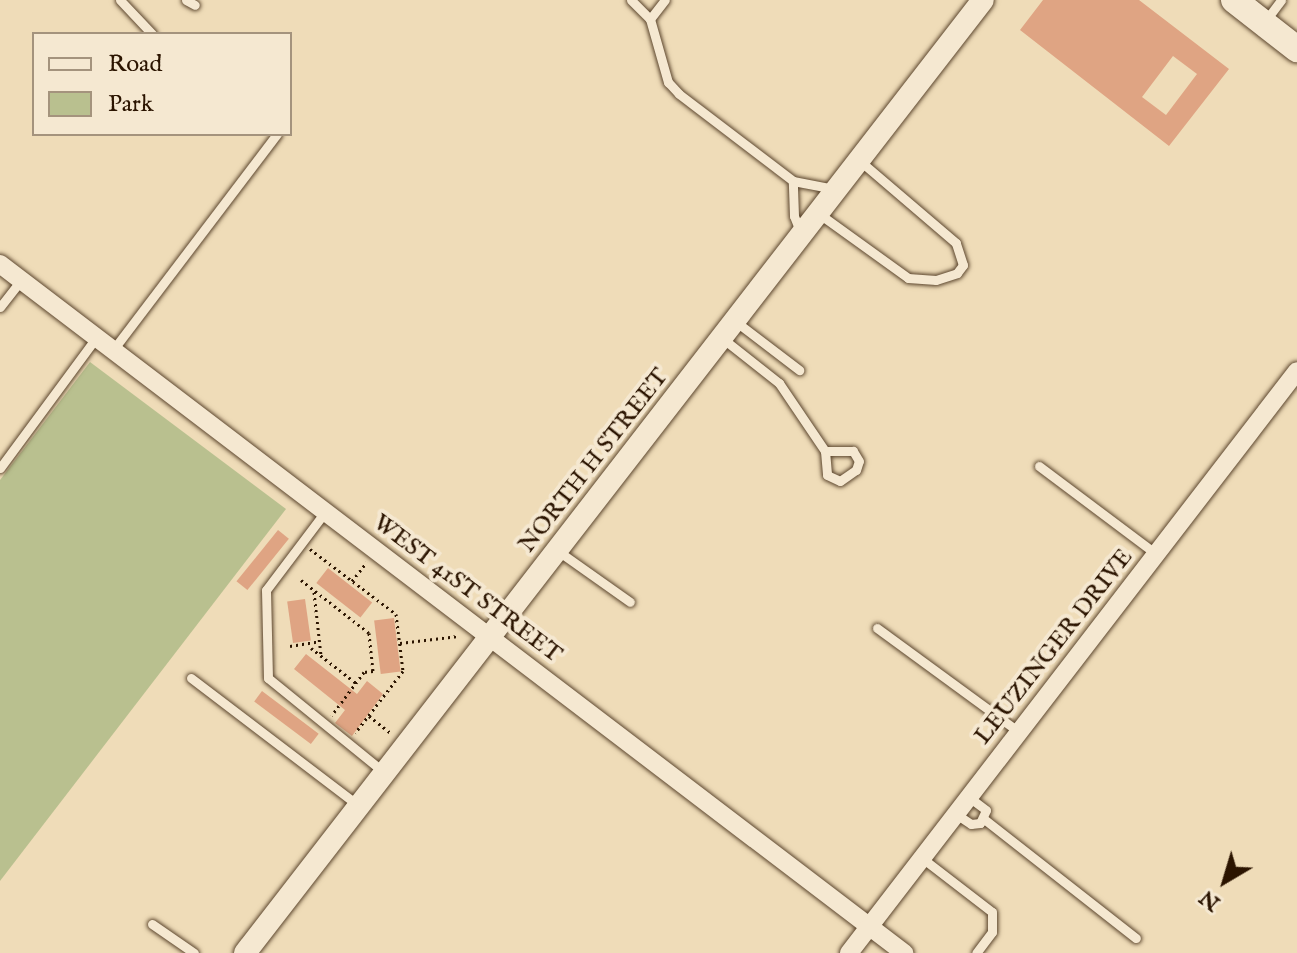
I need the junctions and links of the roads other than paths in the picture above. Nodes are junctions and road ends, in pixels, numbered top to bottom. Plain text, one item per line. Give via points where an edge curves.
1 (120, 0) edge
2 (631, 0) edge
3 (665, 0) edge
4 (983, 0) edge
5 (1234, 0) edge
6 (1281, 0) edge
7 (650, 19) junction
8 (1264, 23) junction
9 (150, 32) edge
10 (1297, 49) edge
11 (275, 136) edge
12 (859, 160) junction
13 (793, 181) junction
14 (837, 189) junction
15 (818, 213) junction
16 (802, 234) junction
17 (0, 264) edge
18 (21, 280) junction
19 (0, 307) edge
20 (728, 329) junction
21 (96, 338) junction
22 (113, 350) junction
23 (799, 370) dead end
24 (1297, 371) edge
25 (825, 451) dead end
26 (1039, 466) dead end
27 (0, 468) edge
28 (326, 510) junction
29 (558, 551) junction
30 (1156, 554) junction
31 (630, 602) dead end
32 (877, 628) dead end
33 (491, 637) junction
34 (191, 678) dead end
35 (1019, 732) junction
36 (385, 773) junction
37 (969, 797) junction
38 (359, 806) junction
39 (956, 814) junction
40 (984, 819) junction
41 (922, 858) junction
42 (152, 924) dead end
43 (870, 926) junction
44 (1136, 938) dead end
45 (251, 951) edge
46 (194, 953) edge
47 (849, 953) edge
48 (904, 953) edge
49 (976, 953) edge

1 - 9 lane
2 - 7 lane
3 - 7 lane
4 - 12 street, NORTH H STREET
5 - 8 main road
6 - 8 lane
7 - 13 lane via 668,82
8 - 10 main road
11 - 22 lane
12 - 14 street, NORTH H STREET
12 - 15 lane via 956,243 963,265 949,277 908,278
13 - 14 lane
13 - 16 lane via 794,216
14 - 15 street, NORTH H STREET
15 - 16 street, NORTH H STREET
16 - 20 street, NORTH H STREET
17 - 18 street, WEST 41ST STREET
18 - 19 lane
18 - 21 street, WEST 41ST STREET
20 - 23 lane
20 - 25 lane via 779,383
20 - 29 street, NORTH H STREET
21 - 22 street, WEST 41ST STREET
21 - 27 lane
22 - 28 street, WEST 41ST STREET
24 - 30 street, LEUZINGER DRIVE
26 - 30 lane
28 - 33 street, WEST 41ST STREET
28 - 36 lane via 266,590 268,678
29 - 31 lane
29 - 33 street, NORTH H STREET
30 - 35 street, LEUZINGER DRIVE
32 - 35 lane
33 - 36 street, NORTH H STREET
33 - 43 street, WEST 41ST STREET
34 - 38 lane
35 - 37 street, LEUZINGER DRIVE
36 - 38 street, NORTH H STREET
37 - 39 street, LEUZINGER DRIVE
37 - 40 lane via 986,810
38 - 45 street, NORTH H STREET
39 - 40 lane via 974,825
39 - 41 street, LEUZINGER DRIVE
40 - 44 lane
41 - 43 street, LEUZINGER DRIVE
41 - 49 lane via 992,912 992,932
42 - 46 lane
43 - 47 street, LEUZINGER DRIVE
43 - 48 street, WEST 41ST STREET

